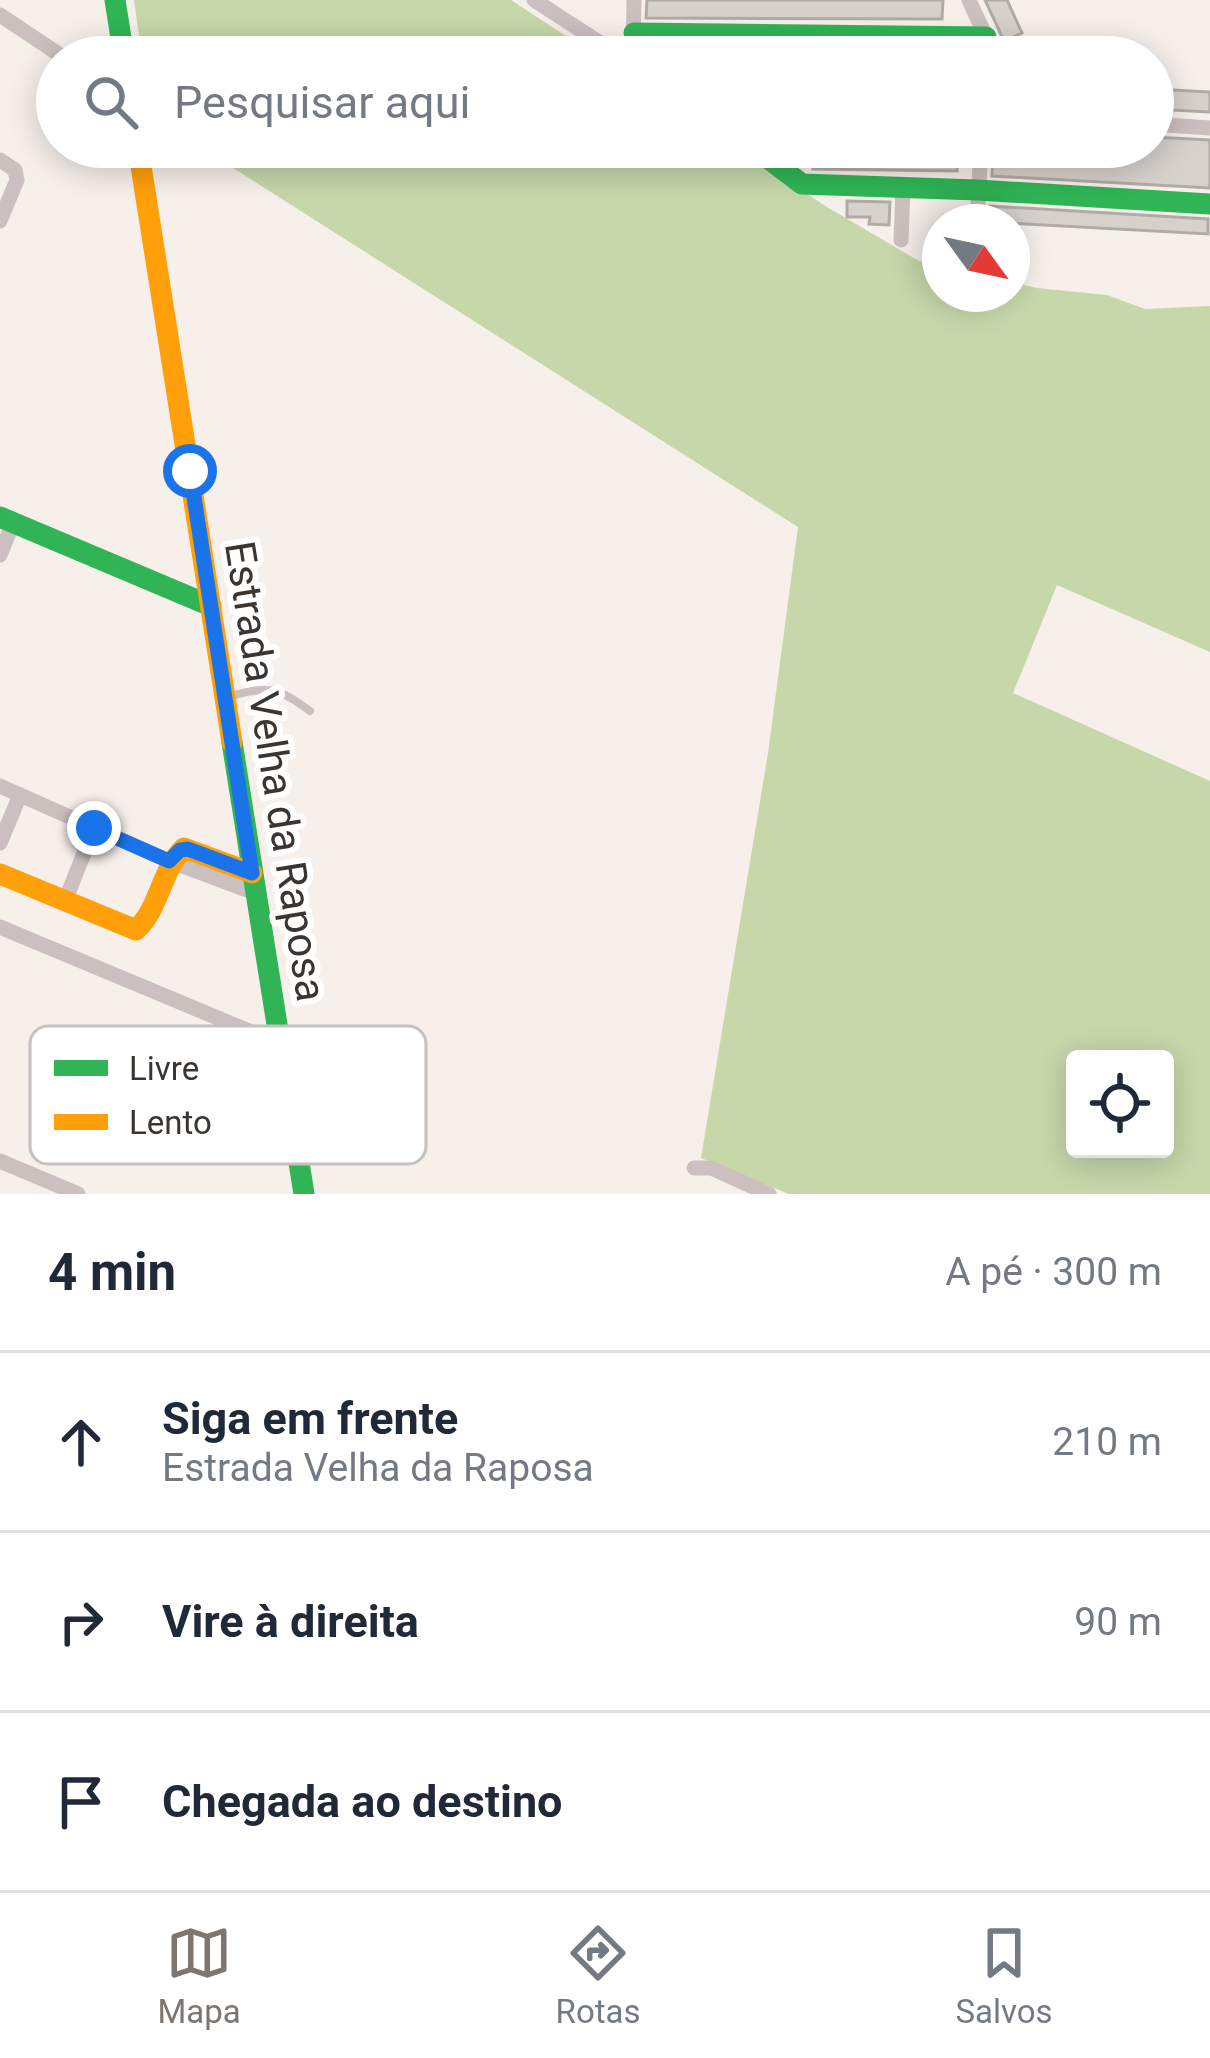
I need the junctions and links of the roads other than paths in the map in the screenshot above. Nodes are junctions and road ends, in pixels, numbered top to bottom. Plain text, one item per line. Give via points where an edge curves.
1 (115, 0) edge
2 (534, 0) edge
3 (634, 0) edge
4 (969, 0) edge
5 (558, 7) edge
6 (0, 15) edge
7 (634, 33) junction
8 (121, 36) edge
9 (595, 36) edge
10 (634, 36) edge
11 (709, 36) edge
12 (982, 36) edge
13 (36, 39) edge
14 (1174, 125) edge
15 (1210, 128) edge
16 (0, 160) edge
17 (141, 168) edge
18 (781, 168) edge
19 (980, 168) edge
20 (903, 188) junction
21 (978, 190) junction
22 (978, 204) edge
23 (1210, 204) edge
24 (1, 218) edge
25 (901, 240) dead end
26 (7, 520) edge
27 (0, 555) edge
28 (211, 606) junction
29 (226, 698) junction
30 (310, 711) dead end
31 (0, 786) edge
32 (20, 795) junction
33 (94, 828) junction
34 (0, 843) edge
35 (169, 861) junction
36 (0, 874) edge
37 (254, 883) junction
38 (65, 901) junction
39 (0, 927) edge
40 (237, 1026) edge
41 (277, 1026) edge
42 (0, 1160) edge
43 (299, 1164) edge
44 (702, 1168) dead end
45 (37, 1185) edge
46 (78, 1194) edge
47 (304, 1194) edge
48 (769, 1194) edge

1 - 8 street
2 - 5 street
3 - 7 street
4 - 12 street
5 - 9 street
6 - 13 street
7 - 10 street
7 - 11 street
14 - 15 street
16 - 24 street via 17,176
17 - 28 street, Estrada Velha da Raposa
18 - 20 street via 802,184
19 - 21 street
20 - 21 street
20 - 25 street
21 - 22 street
21 - 23 street
26 - 27 street
26 - 28 street
28 - 29 street, Estrada Velha da Raposa
29 - 30 lane via 281,690
29 - 37 street, Estrada Velha da Raposa
31 - 32 street
32 - 33 street
32 - 34 street
33 - 35 street
33 - 38 street
35 - 37 street via 188,849
35 - 38 street via 140,929
36 - 38 street
37 - 41 street, Estrada Velha da Raposa
39 - 40 street
42 - 45 street
43 - 47 street, Estrada Velha da Raposa
44 - 48 street
45 - 46 street

